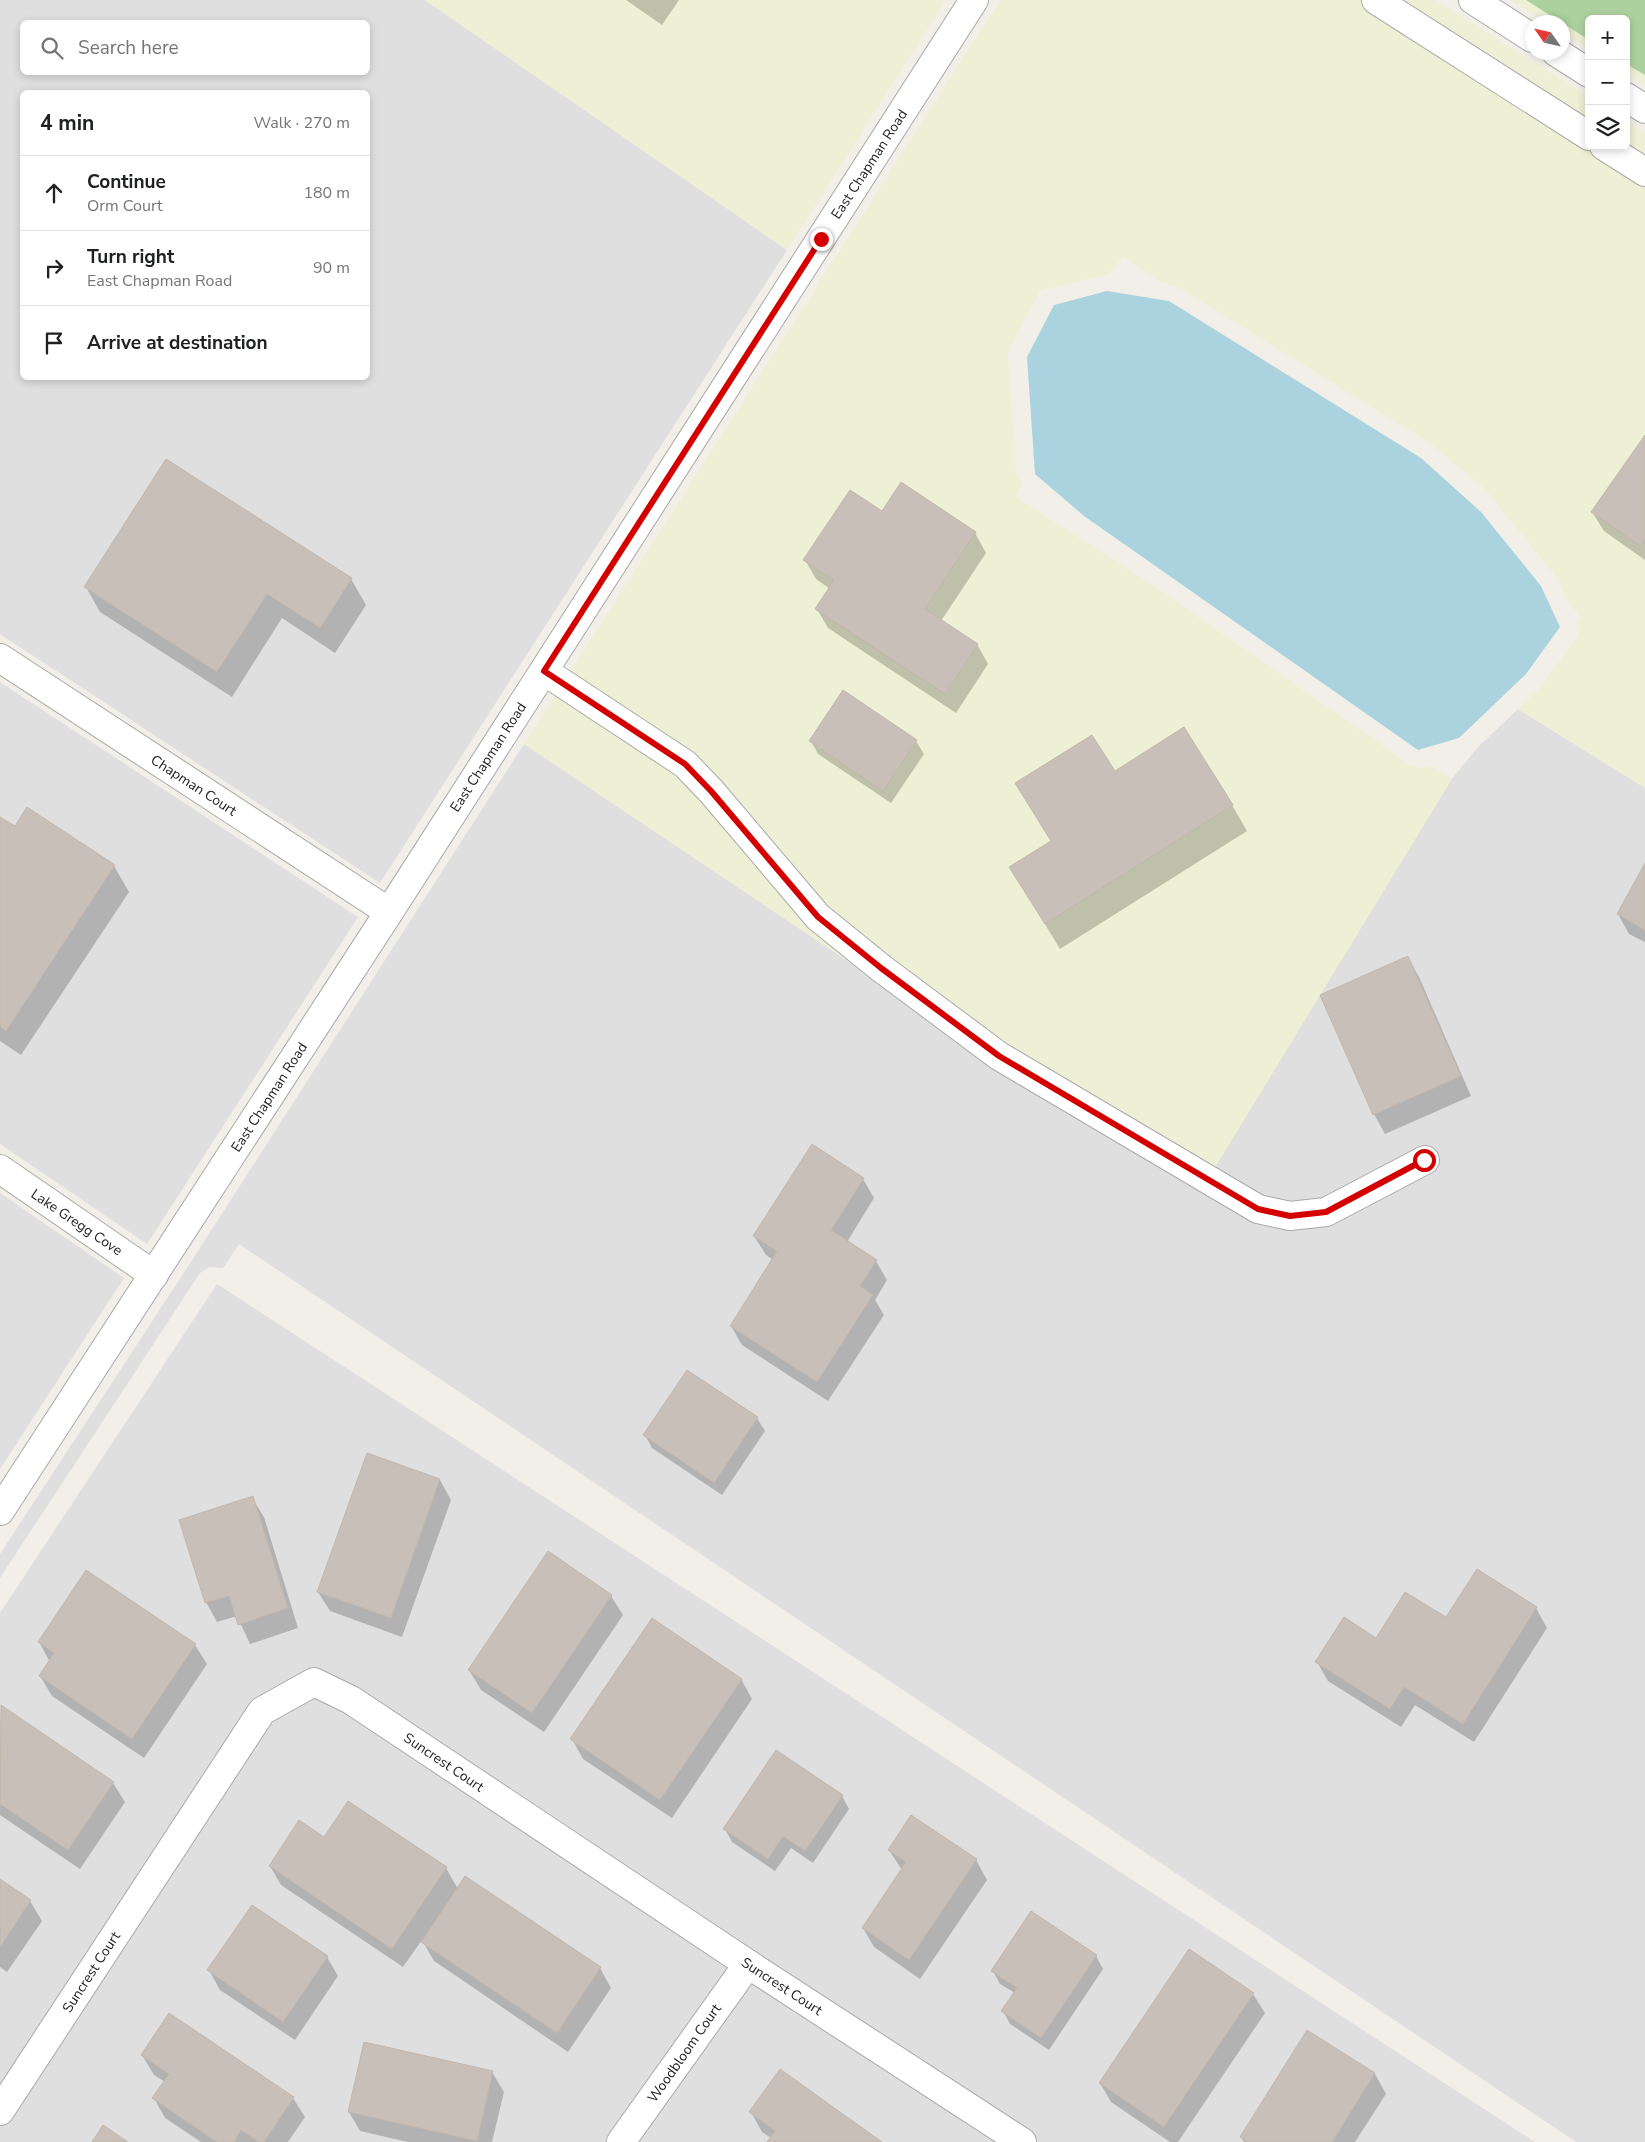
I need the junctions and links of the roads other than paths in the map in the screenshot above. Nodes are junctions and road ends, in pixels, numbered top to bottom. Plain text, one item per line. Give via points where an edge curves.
1 (974, 0) edge
2 (1376, 0) edge
3 (1473, 0) edge
4 (1525, 33) edge
5 (1569, 60) edge
6 (1585, 70) edge
7 (1630, 100) edge
8 (1645, 109) edge
9 (1585, 133) edge
10 (1610, 150) edge
11 (1645, 172) edge
12 (0, 658) edge
13 (544, 671) junction
14 (388, 912) junction
15 (1424, 1160) dead end
16 (0, 1169) edge
17 (154, 1275) junction
18 (0, 1511) edge
19 (748, 1964) junction
20 (0, 2111) edge
21 (621, 2142) edge
22 (1022, 2142) edge

1 - 13 street, East Chapman Road
2 - 9 street
3 - 4 street
5 - 6 street
7 - 8 street
10 - 11 street
12 - 14 street, Chapman Court
13 - 14 street, East Chapman Road
13 - 15 street via 685,764 818,917 881,968 999,1056 1258,1209 1290,1216 1326,1212
14 - 17 street, East Chapman Road
16 - 17 street, Lake Gregg Cove
17 - 18 street, East Chapman Road
19 - 20 street, Suncrest Court via 351,1700 314,1682 262,1711
19 - 21 street, Woodbloom Court
19 - 22 street, Suncrest Court

